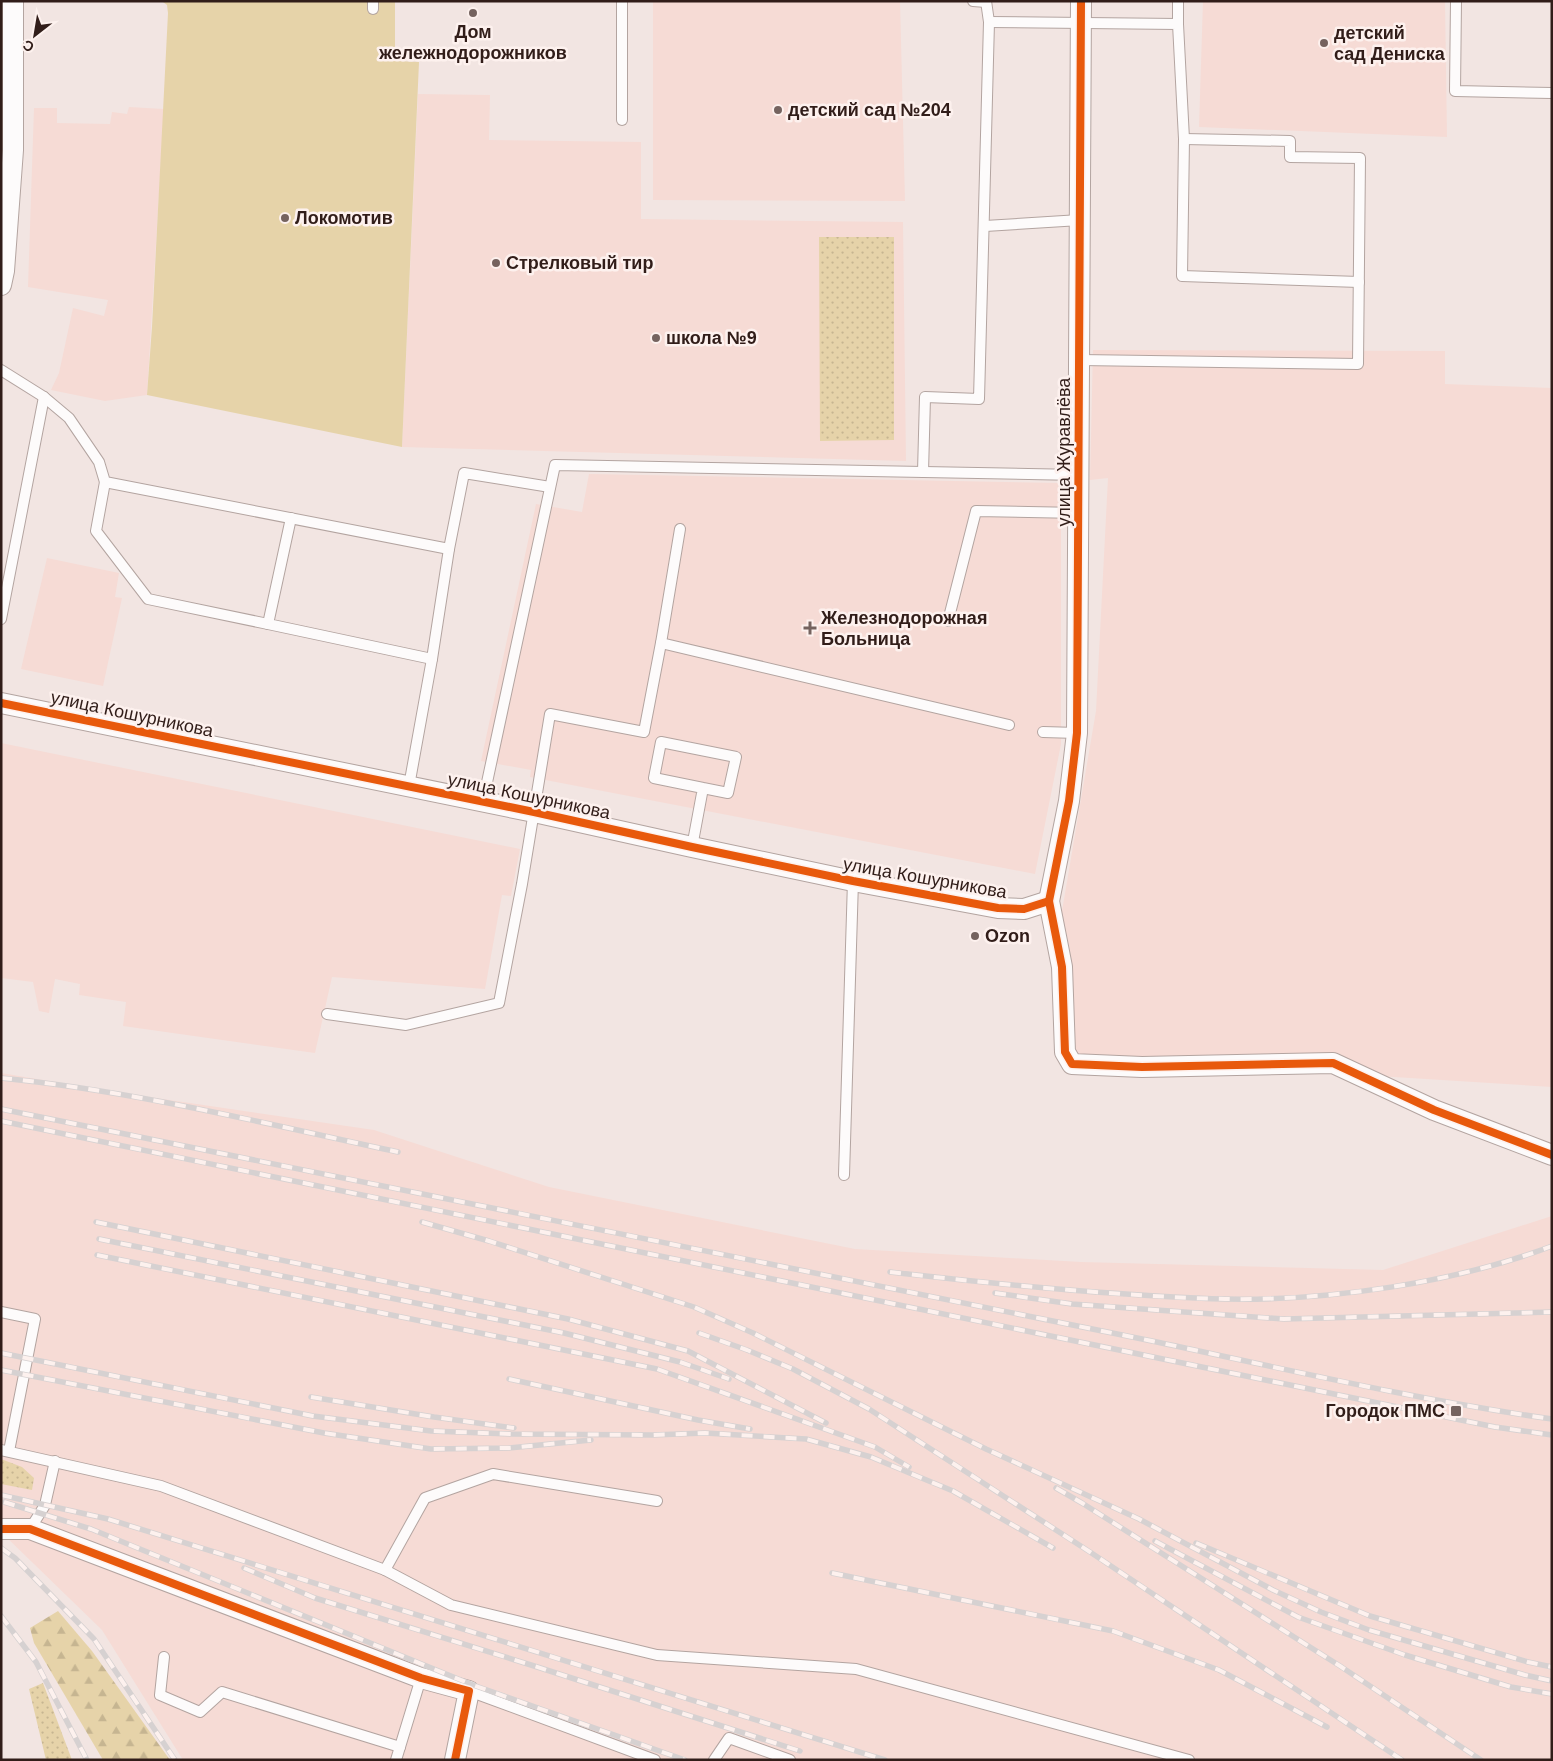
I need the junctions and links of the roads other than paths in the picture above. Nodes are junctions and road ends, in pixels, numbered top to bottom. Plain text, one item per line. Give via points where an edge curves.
1 (13, 1) edge
2 (622, 1) edge
3 (973, 1) edge
4 (1081, 1) edge
5 (1178, 1) edge
6 (1456, 1) edge
7 (986, 2) edge
8 (989, 22) junction
9 (1081, 23) junction
10 (1178, 24) junction
11 (1552, 93) edge
12 (622, 120) dead end
13 (1184, 139) junction
14 (1080, 220) junction
15 (985, 226) junction
16 (1359, 282) junction
17 (1, 285) edge
18 (1080, 360) junction
19 (1, 370) edge
20 (44, 396) junction
21 (923, 472) junction
22 (1079, 475) junction
23 (104, 482) junction
24 (550, 487) junction
25 (1079, 513) junction
26 (291, 518) junction
27 (680, 529) dead end
28 (449, 549) junction
29 (1, 619) edge
30 (948, 621) dead end
31 (268, 624) junction
32 (661, 644) junction
33 (432, 659) junction
34 (1, 702) edge
35 (1009, 724) dead end
36 (1044, 732) dead end
37 (1077, 733) junction
38 (409, 786) junction
39 (703, 788) junction
40 (483, 801) junction
41 (534, 812) junction
42 (692, 847) junction
43 (853, 881) junction
44 (1050, 901) junction
45 (327, 1014) dead end
46 (1552, 1155) edge
47 (844, 1175) dead end
48 (1, 1312) edge
49 (5, 1450) edge
50 (55, 1461) junction
51 (656, 1502) dead end
52 (1, 1529) edge
53 (30, 1529) junction
54 (385, 1570) junction
55 (164, 1657) dead end
56 (421, 1678) junction
57 (469, 1691) junction
58 (400, 1748) junction
59 (396, 1760) edge
60 (456, 1760) edge
61 (655, 1760) edge
62 (714, 1760) edge
63 (790, 1760) edge
64 (1189, 1760) edge

1 - 17 street via 13,150
2 - 12 lane
3 - 7 lane
4 - 9 street, улица Журавлёва
5 - 10 lane
6 - 11 lane via 1455,91
7 - 8 lane
8 - 9 lane
8 - 15 lane
9 - 10 lane
9 - 14 street, улица Журавлёва
10 - 13 lane
13 - 16 lane via 1182,276
13 - 16 lane via 1290,141 1290,157 1360,158
14 - 15 lane
14 - 18 street, улица Журавлёва
15 - 21 lane via 979,400 925,397
16 - 18 lane via 1358,364
18 - 22 street, улица Журавлёва
19 - 20 lane
20 - 23 lane via 69,418 99,462
20 - 29 lane
21 - 22 lane
21 - 24 lane via 554,466
22 - 25 street, улица Журавлёва
23 - 26 lane
23 - 31 lane via 96,531 148,599
24 - 28 lane via 464,473
24 - 40 lane
25 - 30 lane via 976,511
25 - 37 street, улица Журавлёва
26 - 28 lane
26 - 31 lane
27 - 32 lane
28 - 33 lane
31 - 33 lane
32 - 35 lane
32 - 41 lane via 644,732 550,714
33 - 38 lane
34 - 38 street, улица Кошурникова
36 - 37 lane
37 - 44 street, улица Журавлёва via 1069,801
38 - 40 street, улица Кошурникова
39 - 39 lane via 728,793 736,756 661,742 654,778
39 - 42 lane
40 - 41 street, улица Кошурникова
41 - 42 street, улица Кошурникова
41 - 45 lane via 499,1003 406,1025
42 - 43 street, улица Кошурникова
43 - 44 street, улица Кошурникова via 998,908 1024,909
43 - 47 lane
44 - 46 street via 1062,967 1065,1052 1072,1064 1142,1067 1332,1063 1434,1110
48 - 49 lane via 35,1319
49 - 50 lane
50 - 53 lane via 45,1505
50 - 54 lane via 161,1486
51 - 54 lane via 493,1474 425,1498
52 - 53 street
53 - 56 street
54 - 64 lane via 451,1605 657,1655 856,1669
55 - 58 lane via 160,1694 200,1712 222,1692
56 - 57 street
56 - 58 lane
57 - 60 street
57 - 61 lane
58 - 59 lane
62 - 63 lane via 729,1738

